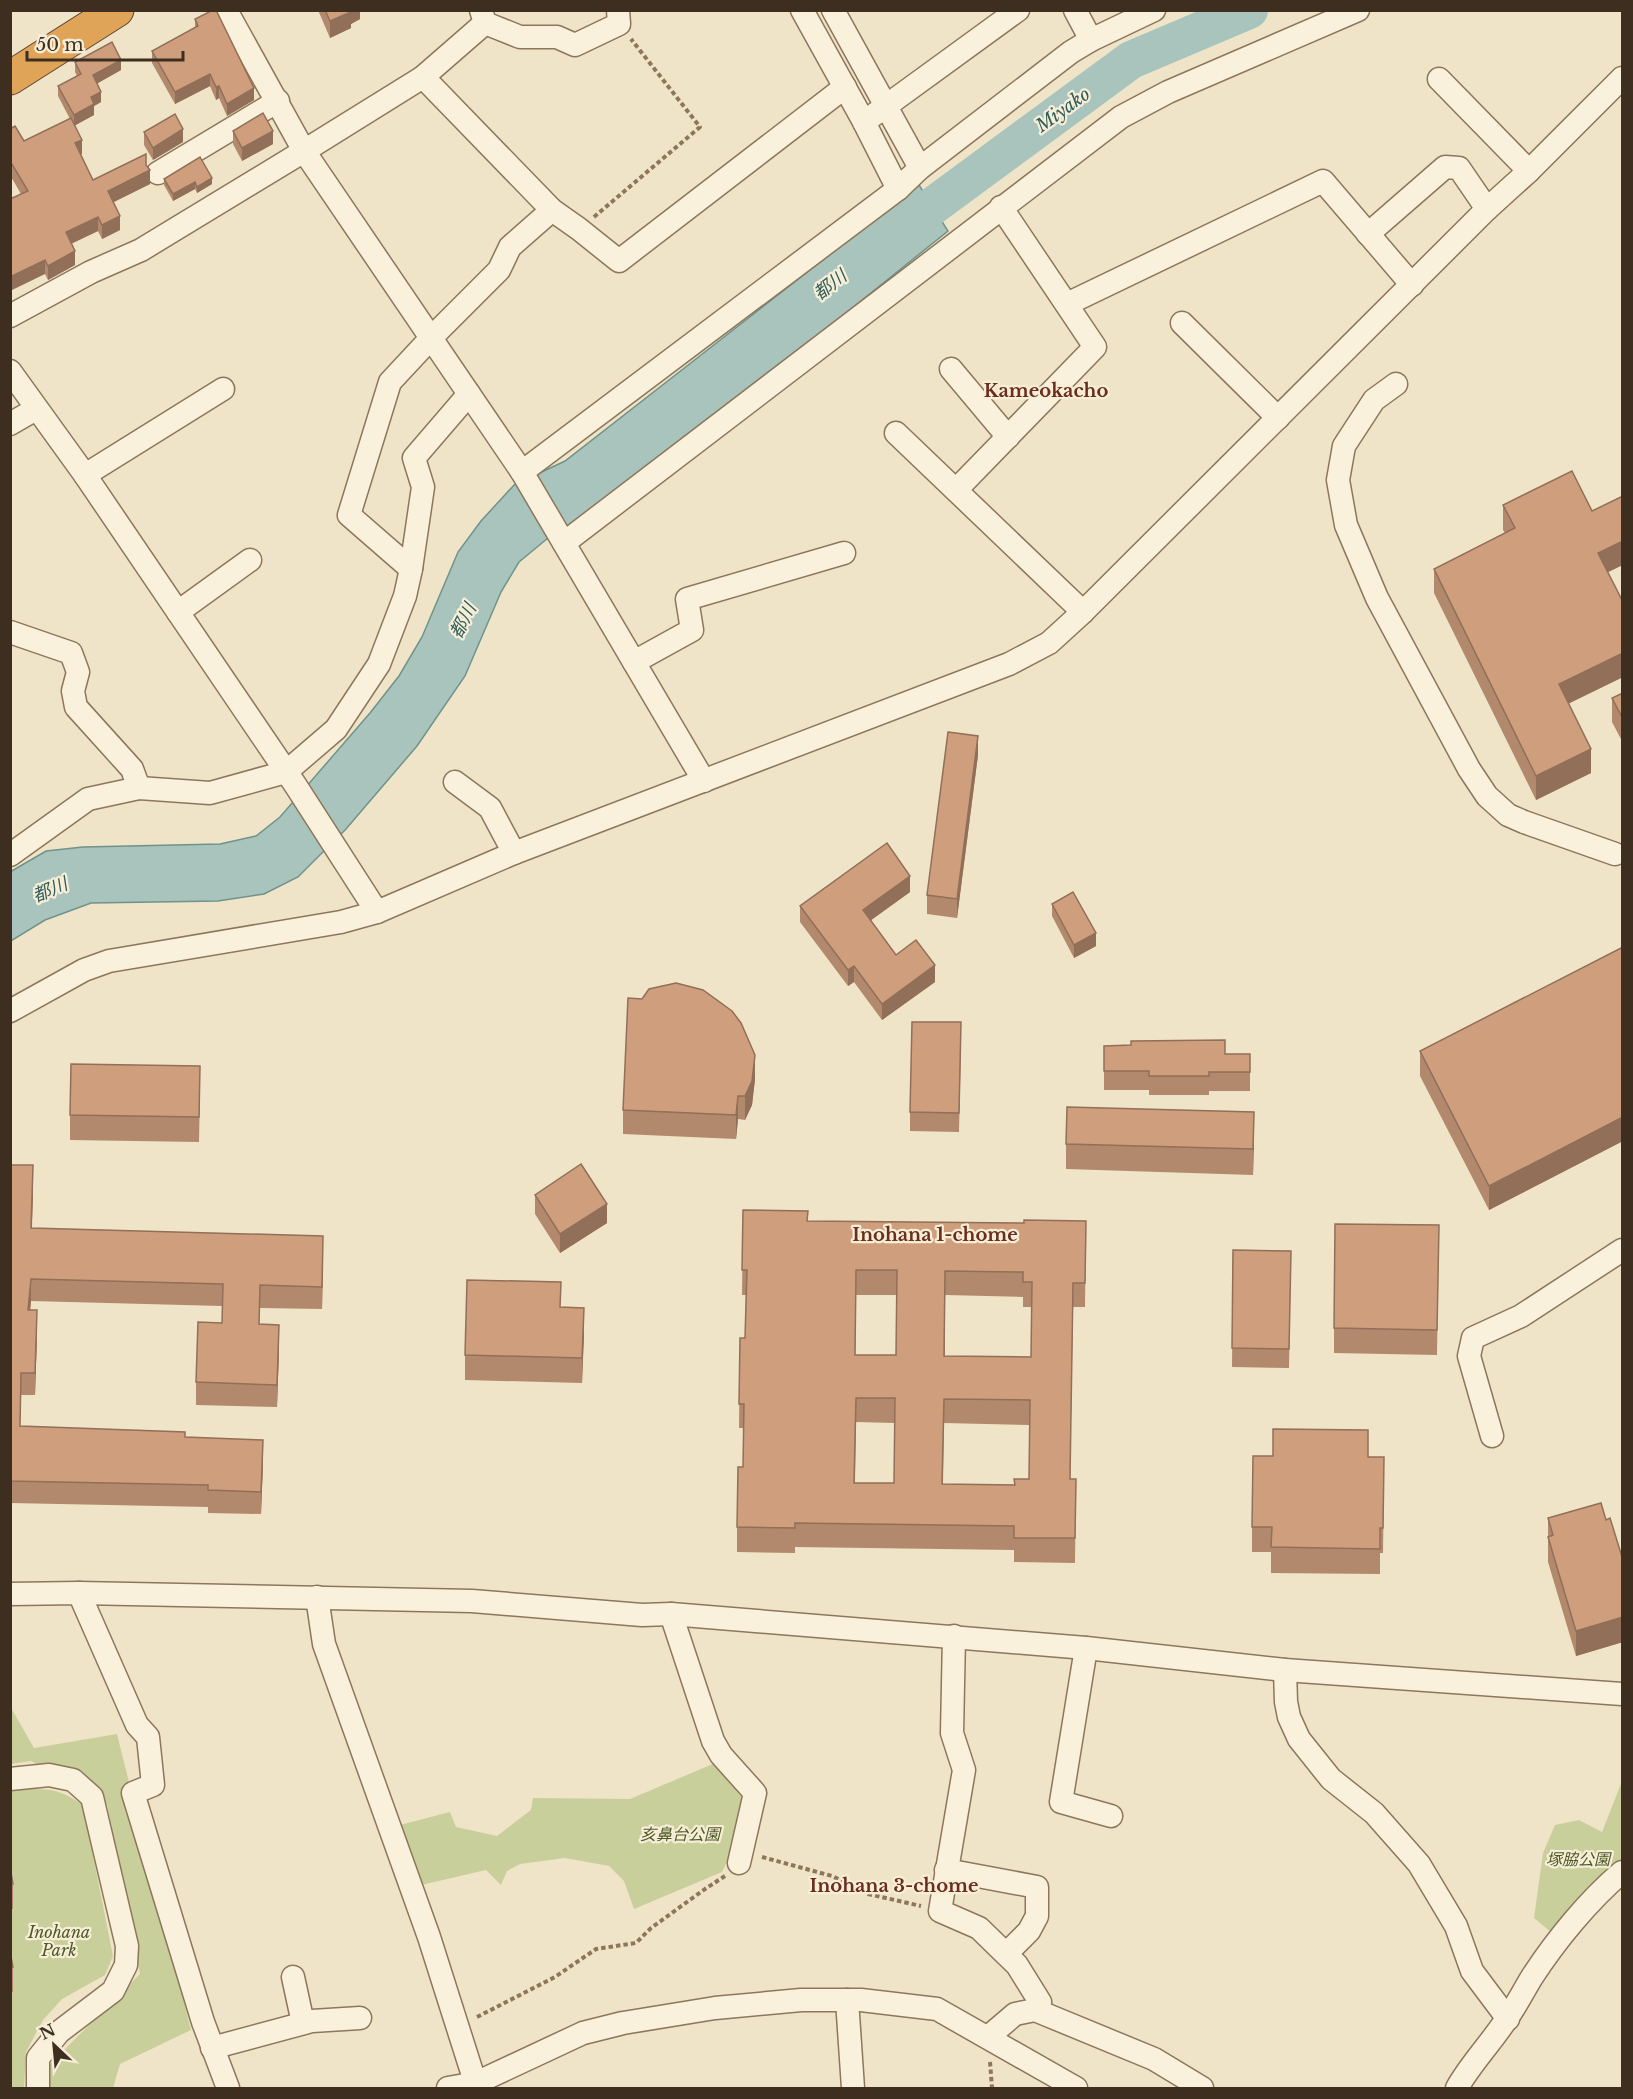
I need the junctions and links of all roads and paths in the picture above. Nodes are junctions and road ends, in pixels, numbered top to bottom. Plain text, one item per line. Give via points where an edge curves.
1 (117, 10) edge
2 (226, 10) edge
3 (802, 10) edge
4 (833, 10) edge
5 (1018, 10) edge
6 (1075, 10) edge
7 (1154, 10) edge
8 (1358, 10) edge
9 (483, 17) edge
10 (619, 17) edge
11 (1091, 40) junction
12 (423, 77) junction
13 (10, 78) edge
14 (1623, 78) edge
15 (1439, 79) dead end
16 (845, 87) junction
17 (278, 101) junction
18 (886, 106) junction
19 (864, 122) junction
20 (304, 151) junction
21 (920, 168) junction
22 (1529, 171) junction
23 (158, 172) dead end
24 (898, 189) junction
25 (1001, 207) junction
26 (1487, 209) junction
27 (552, 210) junction
28 (579, 229) junction
29 (1368, 234) junction
30 (1412, 285) junction
31 (1067, 304) junction
32 (10, 316) edge
33 (1182, 323) dead end
34 (430, 338) junction
35 (951, 369) dead end
36 (10, 371) edge
37 (1395, 384) dead end
38 (223, 389) dead end
39 (469, 394) junction
40 (36, 409) junction
41 (1278, 418) junction
42 (10, 424) edge
43 (896, 433) dead end
44 (1008, 437) junction
45 (522, 472) junction
46 (85, 475) junction
47 (956, 490) junction
48 (564, 543) junction
49 (844, 553) dead end
50 (250, 560) dead end
51 (411, 569) junction
52 (178, 612) junction
53 (1083, 612) junction
54 (10, 632) edge
55 (634, 662) junction
56 (291, 779) junction
57 (704, 781) junction
58 (455, 782) dead end
59 (139, 788) junction
60 (514, 853) junction
61 (1615, 854) dead end
62 (10, 855) edge
63 (377, 912) junction
64 (10, 1011) edge
65 (1623, 1250) edge
66 (1492, 1436) dead end
67 (79, 1593) junction
68 (10, 1594) edge
69 (316, 1597) junction
70 (671, 1614) junction
71 (954, 1636) junction
72 (1086, 1648) junction
73 (1285, 1670) junction
74 (1623, 1694) edge
75 (10, 1779) edge
76 (1111, 1816) dead end
77 (739, 1863) junction
78 (946, 1870) junction
79 (1623, 1872) edge
80 (940, 1911) junction
81 (1006, 1954) junction
82 (293, 1977) dead end
83 (847, 2000) junction
84 (1035, 2010) junction
85 (360, 2018) dead end
86 (1508, 2019) junction
87 (303, 2023) junction
88 (458, 2027) junction
89 (988, 2037) junction
90 (212, 2048) junction
91 (476, 2086) edge
92 (38, 2088) edge
93 (228, 2088) edge
94 (448, 2088) edge
95 (853, 2088) edge
96 (1076, 2088) edge
97 (1202, 2088) edge
98 (1457, 2088) edge

1 - 13 highway
2 - 17 street
3 - 16 street
4 - 18 street
5 - 18 street
6 - 11 street
7 - 11 street
8 - 25 street via 1168,92 1121,117
9 - 10 street via 520,37 557,37 575,45
9 - 12 street
10 - 28 path via 700,127
11 - 21 street
12 - 20 street
12 - 27 street
14 - 22 street
15 - 22 street
16 - 19 street
16 - 28 street via 619,261
17 - 20 street
17 - 23 street
18 - 19 street
18 - 21 street
19 - 24 street
20 - 32 street via 141,250
20 - 34 street
21 - 24 street
22 - 26 street
24 - 45 street
25 - 31 street
25 - 48 street
26 - 29 street via 1459,168 1445,167
26 - 30 street
27 - 28 street
27 - 34 street via 510,248 498,270
29 - 30 street
29 - 31 street via 1323,181
30 - 41 street
31 - 44 street via 1095,347
33 - 41 street
34 - 39 street
34 - 51 street via 390,382 349,515
35 - 44 street
36 - 40 street
37 - 61 street via 1374,400 1344,446 1338,480 1346,525 1377,598 1487,796 1516,818
38 - 46 street
39 - 45 street
39 - 51 street via 414,458 423,487
40 - 42 street
40 - 46 street
41 - 53 street
43 - 47 street
44 - 47 street
45 - 48 street
46 - 52 street
47 - 53 street
48 - 55 street
49 - 55 street via 687,599 692,630
50 - 52 street
51 - 56 street via 379,664 336,729
52 - 56 street
53 - 57 street via 1050,643 1009,664
54 - 59 street via 71,653 78,672 73,691 76,707 132,769
55 - 57 street
56 - 59 street via 210,793
56 - 63 street
57 - 60 street
58 - 60 street via 490,808
59 - 62 street via 88,799
60 - 63 street
63 - 64 street via 109,961 84,970
65 - 66 street via 1521,1316 1473,1338 1469,1356
67 - 68 street
67 - 69 street
67 - 90 street via 137,1725 148,1737 153,1785 133,1793
69 - 70 street via 472,1601
69 - 88 street via 324,1644
70 - 71 street
70 - 77 street via 713,1742 755,1793
71 - 72 street
71 - 78 street via 952,1733 964,1770 964,1783
72 - 73 street
72 - 76 street via 1062,1802
73 - 74 street
73 - 86 street via 1289,1717 1299,1739 1331,1779 1374,1813 1419,1864 1456,1926 1472,1971
75 - 92 street via 49,1775 73,1780 92,1797 127,1946 126,1965 113,1991 59,2032 38,2058
77 - 80 path via 764,1857 832,1876 868,1894
77 - 88 path via 636,1942 596,1949 555,1977
78 - 80 street
78 - 81 street via 1037,1887 1037,1916 1029,1931
79 - 86 street via 1556,1943
80 - 81 street via 979,1928
81 - 84 street via 1040,2002
82 - 87 street
83 - 89 street via 937,2009
83 - 91 street via 715,2008 623,2023 583,2033
83 - 95 street
84 - 89 street via 1015,2014
84 - 97 street via 1154,2059
85 - 87 street
86 - 98 street
87 - 90 street
88 - 91 street
89 - 96 street
90 - 93 street
91 - 94 street

